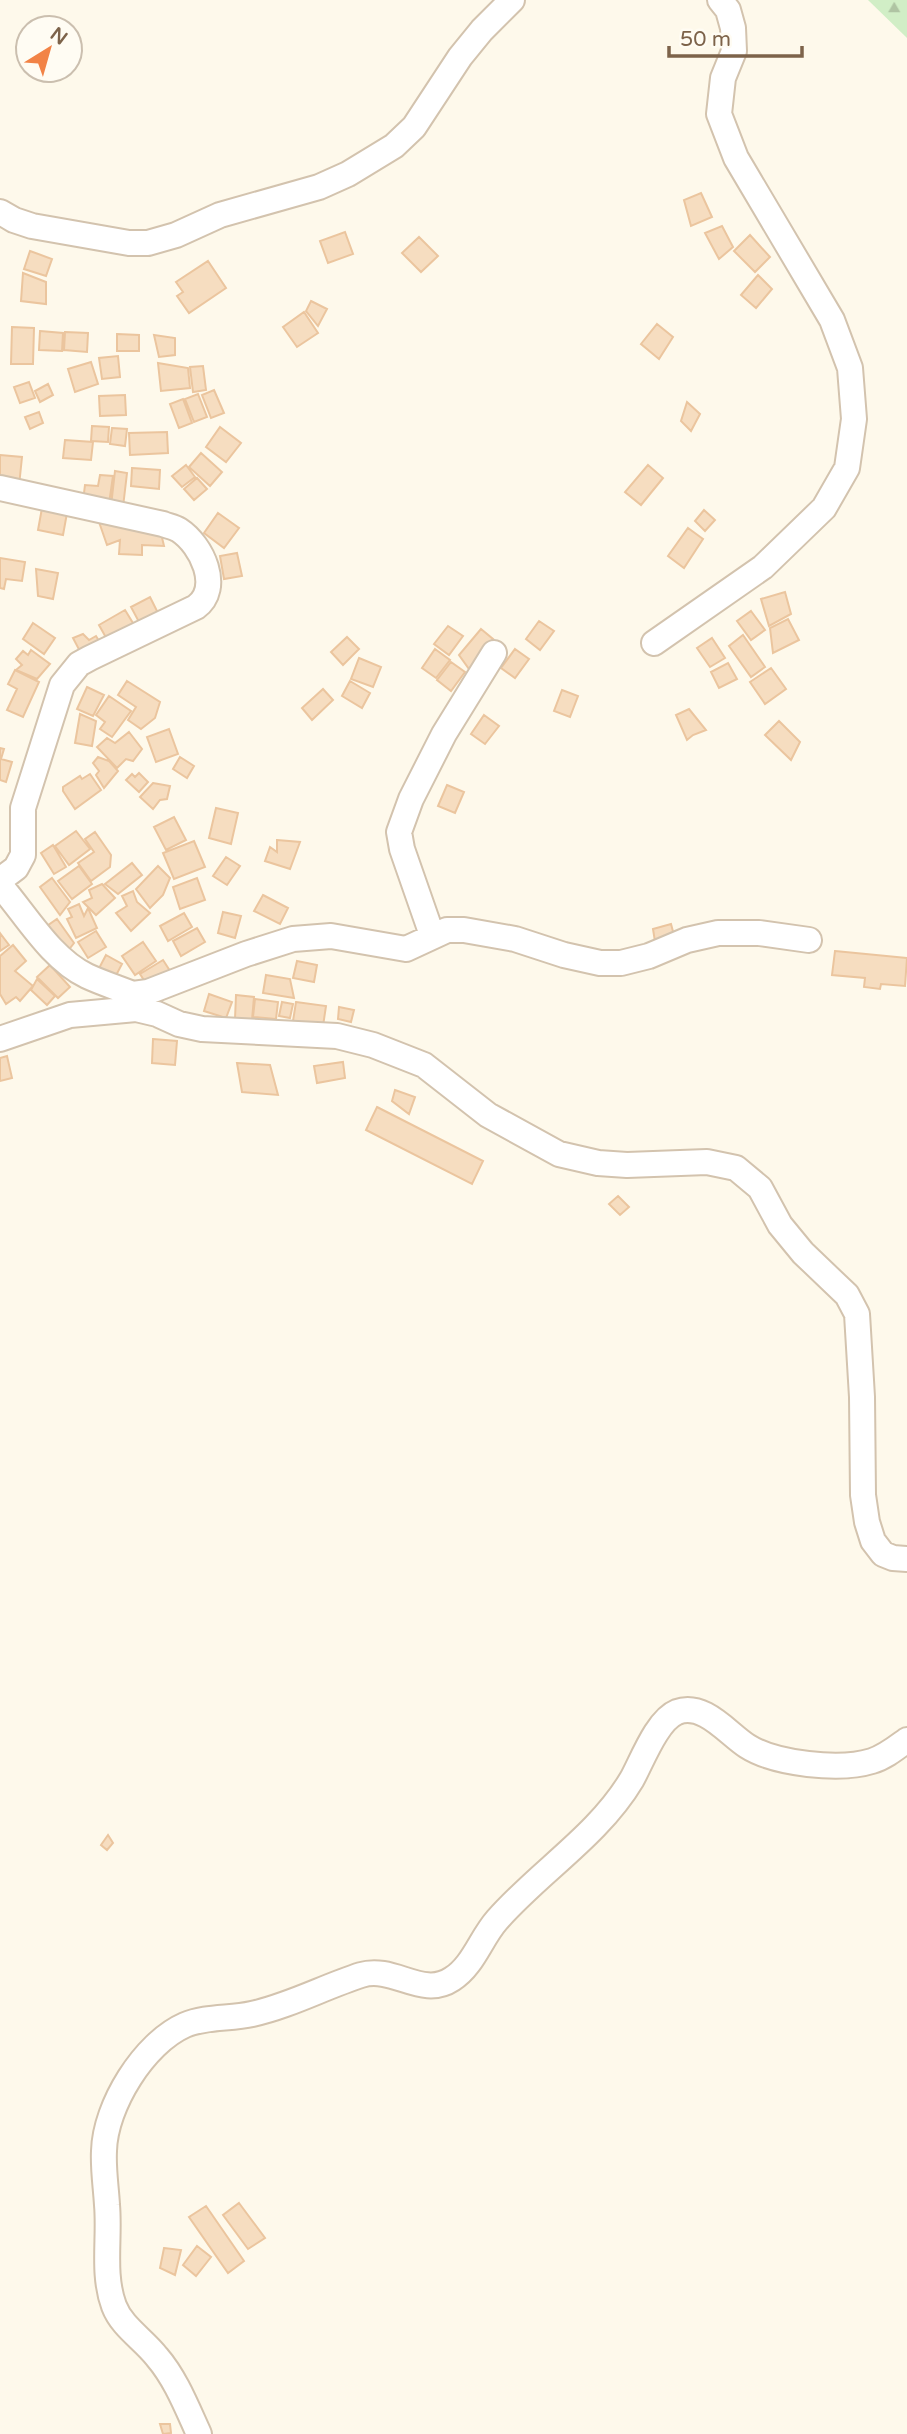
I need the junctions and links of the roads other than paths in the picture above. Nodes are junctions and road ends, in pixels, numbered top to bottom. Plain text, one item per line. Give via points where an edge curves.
1 (512, 0) edge
2 (720, 0) edge
3 (0, 212) edge
4 (0, 488) edge
5 (654, 643) dead end
6 (494, 653) dead end
7 (0, 882) edge
8 (432, 935) junction
9 (809, 940) dead end
10 (134, 1002) junction
11 (0, 1039) edge
12 (907, 1559) edge
13 (907, 1740) edge
14 (200, 2434) edge

1 - 3 street via 460,57 414,127 394,146 319,187 220,215 148,243 32,226
2 - 5 street via 733,28 734,51 723,78 719,114 736,158 832,320 850,368 854,419 847,468 824,508 763,567
4 - 7 street via 178,529 202,559 209,590 196,607 90,657 69,674 23,808 21,862
6 - 8 street via 444,734 399,832
7 - 10 street via 63,960
8 - 9 street via 464,930 600,963 649,956 718,933
8 - 10 street via 406,949 331,936 293,939 148,992
10 - 11 street via 70,1015
10 - 12 street via 178,1024 202,1029 337,1036 373,1045 424,1065 488,1115 559,1154 598,1163 707,1162 736,1168 760,1188 780,1225 847,1294 857,1314 867,1522 883,1553
13 - 14 street via 871,1762 838,1765 779,1760 749,1747 705,1714 676,1713 661,1724 621,1796 571,1852 521,1893 452,1979 437,1986 414,1984 385,1973 365,1974 253,2014 184,2025 154,2046 123,2090 104,2148 108,2289 120,2320 168,2371

